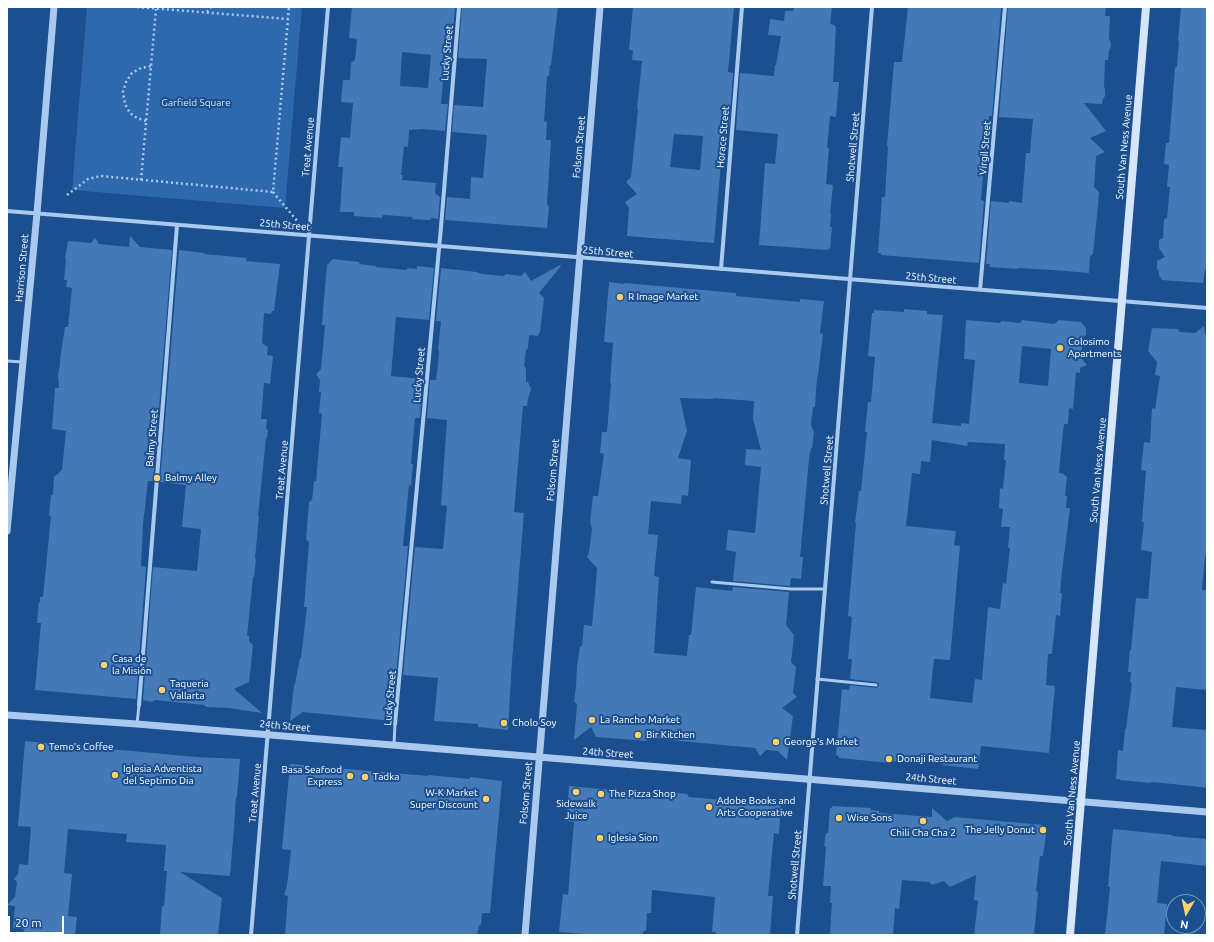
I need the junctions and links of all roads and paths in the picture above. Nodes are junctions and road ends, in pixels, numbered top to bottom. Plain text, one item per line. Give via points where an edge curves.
1 (54, 7) edge
2 (137, 7) edge
3 (212, 7) edge
4 (289, 7) edge
5 (328, 7) edge
6 (459, 7) edge
7 (600, 7) edge
8 (742, 7) edge
9 (872, 7) edge
10 (1005, 7) edge
11 (1146, 7) edge
12 (156, 9) junction
13 (207, 12) junction
14 (288, 19) junction
15 (151, 66) junction
16 (146, 121) junction
17 (141, 180) junction
18 (273, 192) junction
19 (68, 195) dead end
20 (7, 211) edge
21 (37, 213) junction
22 (178, 224) junction
23 (309, 235) junction
24 (439, 245) junction
25 (580, 257) junction
26 (721, 269) junction
27 (850, 279) junction
28 (980, 290) junction
29 (1122, 301) junction
30 (1207, 308) edge
31 (7, 361) edge
32 (23, 362) junction
33 (7, 531) edge
34 (712, 582) dead end
35 (825, 589) junction
36 (818, 679) junction
37 (876, 685) dead end
38 (138, 704) joint
39 (7, 715) edge
40 (137, 724) junction
41 (396, 724) joint
42 (268, 735) junction
43 (394, 745) junction
44 (539, 757) junction
45 (810, 779) junction
46 (1081, 802) junction
47 (1207, 812) edge
48 (251, 935) edge
49 (525, 935) edge
50 (797, 935) edge
51 (1070, 935) edge

1 - 21 street, Harrison Street
2 - 12 path
3 - 13 path
4 - 14 path
5 - 23 street, Treat Avenue
6 - 24 street, Lucky Street
7 - 25 street, Folsom Street
8 - 26 street, Horace Street
9 - 27 street, Shotwell Street
10 - 28 street, Virgil Street
11 - 29 main road, South Van Ness Avenue
12 - 13 path
12 - 15 path
13 - 14 path
14 - 18 path
15 - 16 path
15 - 16 path via 132,73 123,92 130,113
16 - 17 path
17 - 18 path
17 - 19 path via 96,176
18 - 23 path
20 - 21 street, 25th Street
21 - 22 street, 25th Street
21 - 32 street, Harrison Street
22 - 23 street, 25th Street
22 - 38 street, Balmy Street
23 - 24 street, 25th Street
23 - 42 street, Treat Avenue
24 - 25 street, 25th Street
24 - 41 street, Lucky Street
25 - 26 street, 25th Street
25 - 44 street, Folsom Street
26 - 27 street, 25th Street
27 - 28 street, 25th Street
27 - 35 street, Shotwell Street
28 - 29 street, 25th Street
29 - 30 street, 25th Street
29 - 46 main road, South Van Ness Avenue
31 - 32 lane
32 - 33 street, Harrison Street
34 - 35 lane via 791,589
35 - 36 street, Shotwell Street
36 - 37 lane
36 - 45 street, Shotwell Street
38 - 40 lane, Balmy Street
39 - 40 street, 24th Street
40 - 42 street, 24th Street
41 - 43 lane, Lucky Street
42 - 43 street, 24th Street
42 - 48 street, Treat Avenue
43 - 44 street, 24th Street
44 - 45 street, 24th Street
44 - 49 street, Folsom Street
45 - 46 street, 24th Street
45 - 50 street, Shotwell Street
46 - 47 street, 24th Street
46 - 51 main road, South Van Ness Avenue

